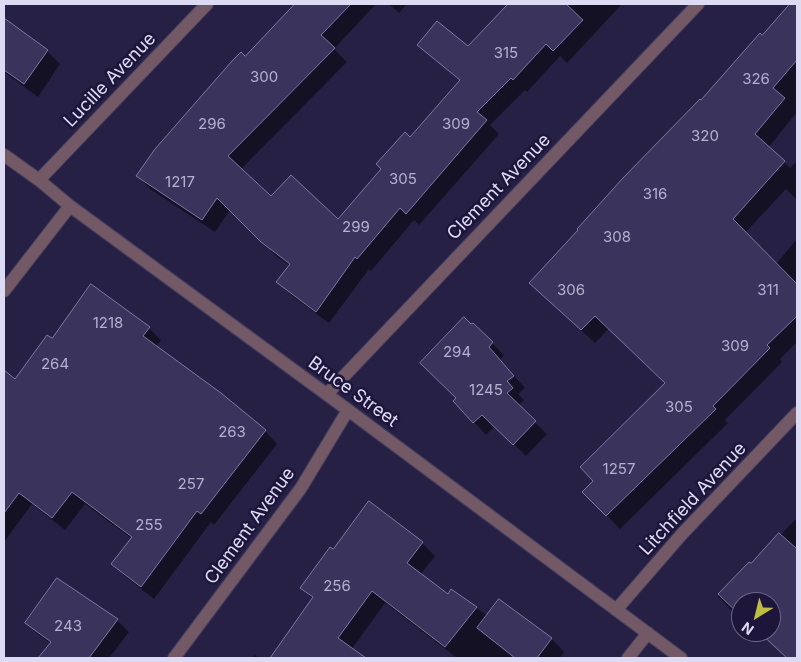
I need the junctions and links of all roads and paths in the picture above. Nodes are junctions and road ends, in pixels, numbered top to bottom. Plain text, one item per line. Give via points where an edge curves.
1 (207, 4) edge
2 (698, 4) edge
3 (4, 154) edge
4 (39, 180) junction
5 (70, 206) junction
6 (4, 291) edge
7 (327, 394) junction
8 (348, 410) junction
9 (797, 413) edge
10 (616, 610) junction
11 (648, 634) junction
12 (174, 658) edge
13 (628, 658) edge
14 (681, 658) edge

1 - 4 street, Lucille Avenue
2 - 7 street, Clement Avenue
3 - 4 street, Bruce Street
4 - 5 street, Bruce Street
5 - 6 street
5 - 7 street, Bruce Street
7 - 8 street, Bruce Street
8 - 10 street, Bruce Street
8 - 12 street, Clement Avenue via 301,488
9 - 10 street, Litchfield Avenue via 682,534
10 - 11 street, Bruce Street
11 - 13 street
11 - 14 street, Bruce Street

